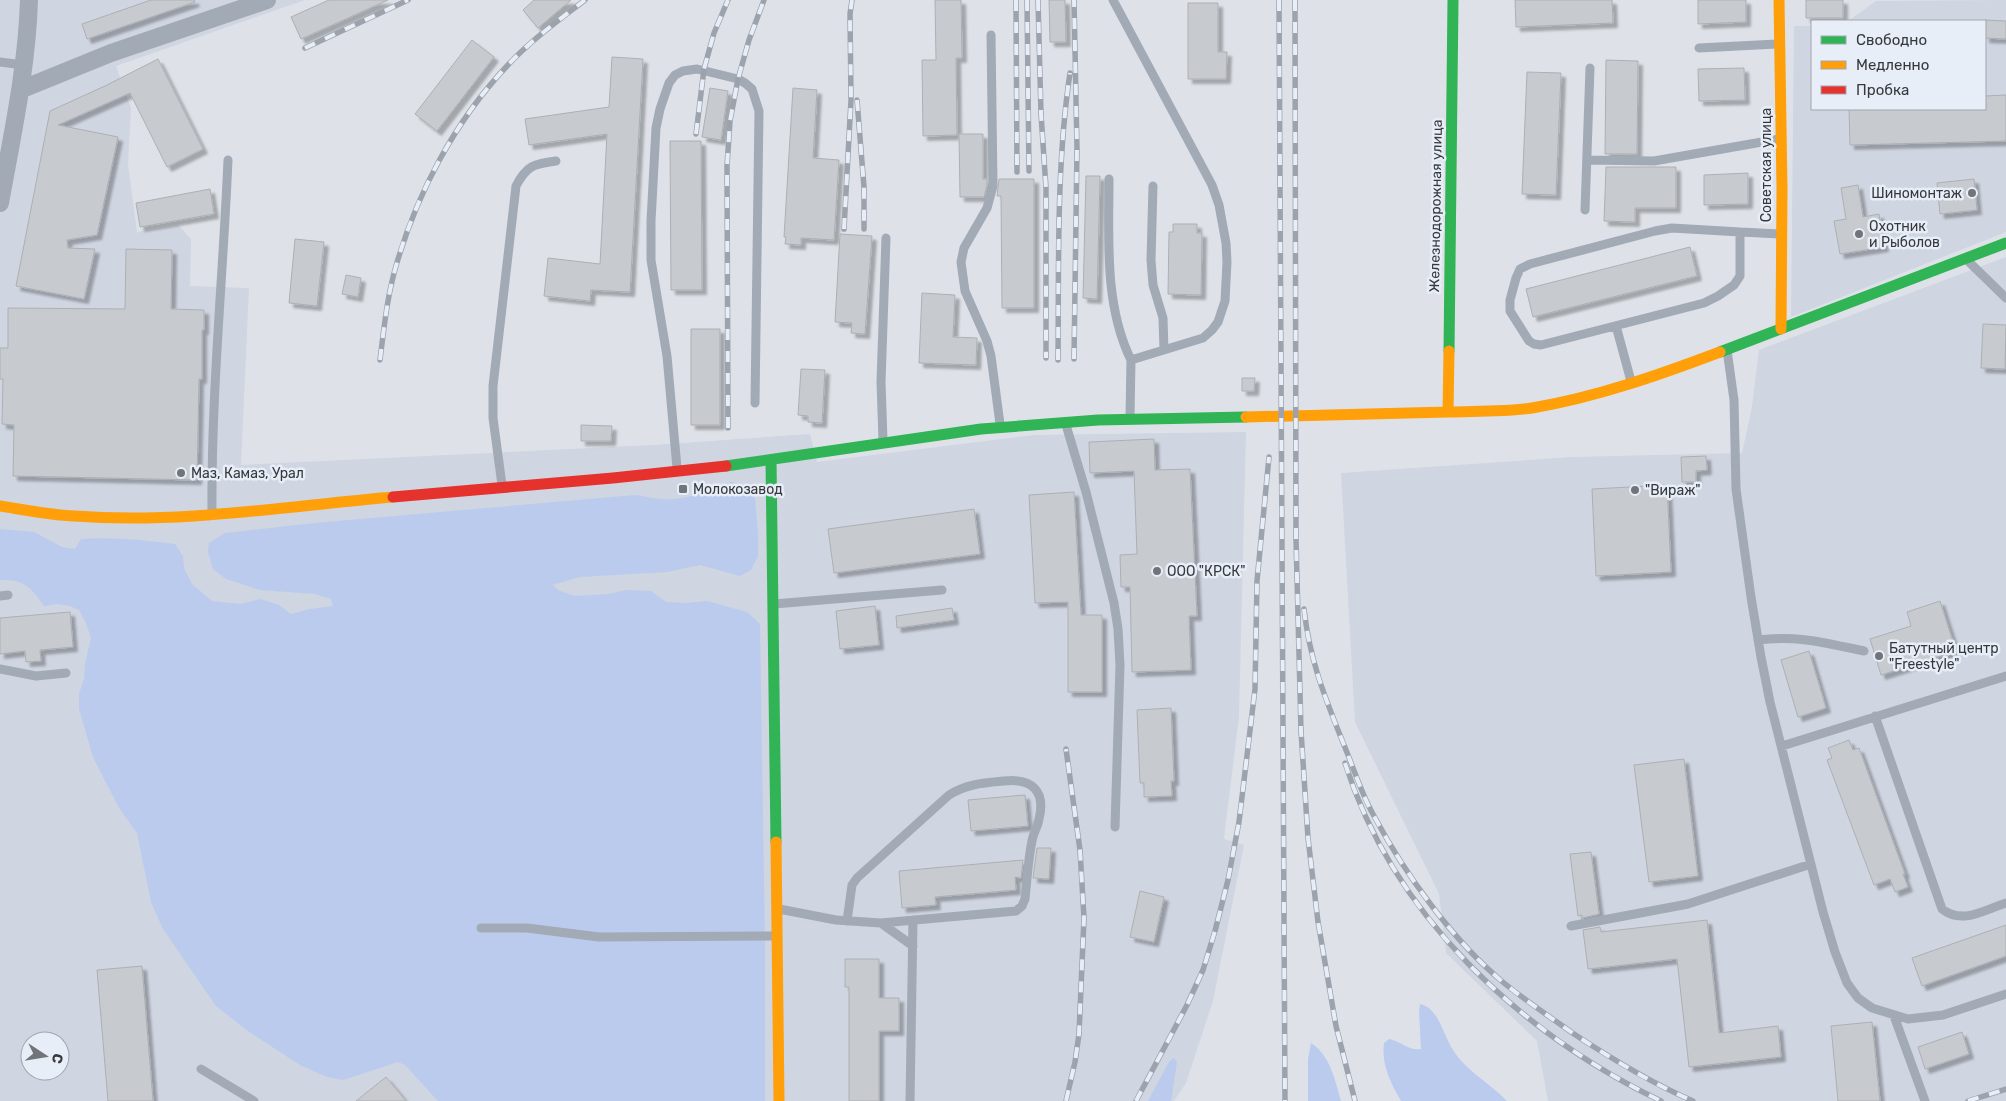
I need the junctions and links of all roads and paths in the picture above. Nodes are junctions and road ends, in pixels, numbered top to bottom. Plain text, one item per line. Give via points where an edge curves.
1 (29, 0) edge
2 (267, 0) edge
3 (1113, 0) edge
4 (1453, 0) edge
5 (1779, 0) edge
6 (991, 35) dead end
7 (1780, 43) junction
8 (1699, 48) dead end
9 (0, 62) edge
10 (23, 65) junction
11 (1590, 68) dead end
12 (20, 90) junction
13 (1782, 139) junction
14 (228, 160) dead end
15 (1587, 160) junction
16 (556, 161) dead end
17 (1110, 179) dead end
18 (1153, 186) dead end
19 (0, 203) edge
20 (1586, 210) dead end
21 (1740, 232) junction
22 (1782, 234) junction
23 (886, 238) dead end
24 (2006, 243) edge
25 (1966, 259) junction
26 (2006, 298) edge
27 (1616, 326) junction
28 (1780, 329) junction
29 (1727, 349) junction
30 (1164, 350) junction
31 (1131, 360) junction
32 (1632, 382) junction
33 (755, 403) dead end
34 (1448, 412) junction
35 (1130, 419) junction
36 (1065, 422) junction
37 (1000, 427) junction
38 (884, 443) junction
39 (771, 460) junction
40 (678, 470) junction
41 (502, 487) junction
42 (0, 506) edge
43 (212, 513) junction
44 (942, 590) dead end
45 (774, 604) junction
46 (1758, 640) junction
47 (1864, 651) dead end
48 (0, 669) edge
49 (66, 674) dead end
50 (2006, 676) edge
51 (1875, 716) junction
52 (1782, 746) junction
53 (1115, 827) dead end
54 (1811, 864) junction
55 (2006, 903) edge
56 (776, 909) junction
57 (913, 920) junction
58 (848, 921) junction
59 (881, 923) junction
60 (1570, 926) dead end
61 (481, 928) dead end
62 (776, 936) junction
63 (913, 946) junction
64 (2006, 994) edge
65 (1894, 1016) junction
66 (201, 1069) dead end
67 (254, 1101) edge
68 (779, 1101) edge
69 (910, 1101) edge
70 (1925, 1101) edge

1 - 10 street
2 - 12 street via 111,53
3 - 30 lane via 1212,185 1224,224 1227,282 1218,322 1203,338
4 - 34 main road, Железнодорожная улица
5 - 7 main road, Советская улица
6 - 37 lane via 993,186 987,208 964,248 961,262 965,291 991,356
7 - 8 lane
7 - 13 main road, Советская улица
9 - 10 lane
10 - 12 street
11 - 15 lane
12 - 19 street
13 - 15 lane via 1654,161
13 - 22 main road, Советская улица
14 - 43 lane via 212,438
15 - 20 lane
16 - 41 lane via 534,164 523,172 516,186 493,386 493,418
17 - 31 lane via 1109,260 1113,298 1122,343
18 - 30 lane via 1151,260 1153,285 1164,318
21 - 22 lane
21 - 27 lane via 1740,276 1734,284 1704,303
21 - 27 lane via 1664,229 1520,269 1510,300 1510,311 1534,344
22 - 28 main road, Советская улица
23 - 38 lane via 881,382
24 - 25 main road
25 - 26 lane
25 - 28 main road
27 - 32 lane
28 - 29 main road
29 - 32 main road
29 - 46 lane via 1734,400 1736,489
30 - 31 lane
31 - 35 lane
32 - 34 main road via 1556,404
33 - 40 lane via 759,111 752,89 745,83 704,69 691,69 675,75 660,109 651,221 654,288 668,356
34 - 35 main road
35 - 36 main road
36 - 37 main road
36 - 53 lane via 1086,492 1118,629 1120,665
37 - 38 main road
38 - 39 main road
39 - 40 main road
39 - 45 main road
40 - 41 main road
41 - 43 main road
42 - 43 main road via 84,517
44 - 45 lane
45 - 56 main road
46 - 47 lane via 1809,639
46 - 52 lane
48 - 49 lane via 36,676
50 - 51 lane
51 - 52 lane
51 - 55 lane via 1942,909 1951,916 1965,917
52 - 54 lane
54 - 60 lane via 1688,904
54 - 65 lane via 1835,952 1847,983 1858,998 1872,1008
56 - 58 lane
56 - 62 main road
57 - 58 lane via 1016,911 1022,906 1032,839 1041,810 1036,789 1031,784 1013,780 975,783 949,795 857,878 852,885
57 - 59 lane
57 - 63 lane
58 - 59 lane
59 - 63 lane
61 - 62 lane via 527,928 599,937
62 - 68 main road
63 - 69 lane
64 - 65 lane via 1935,1017 1908,1019
65 - 70 lane
66 - 67 lane

